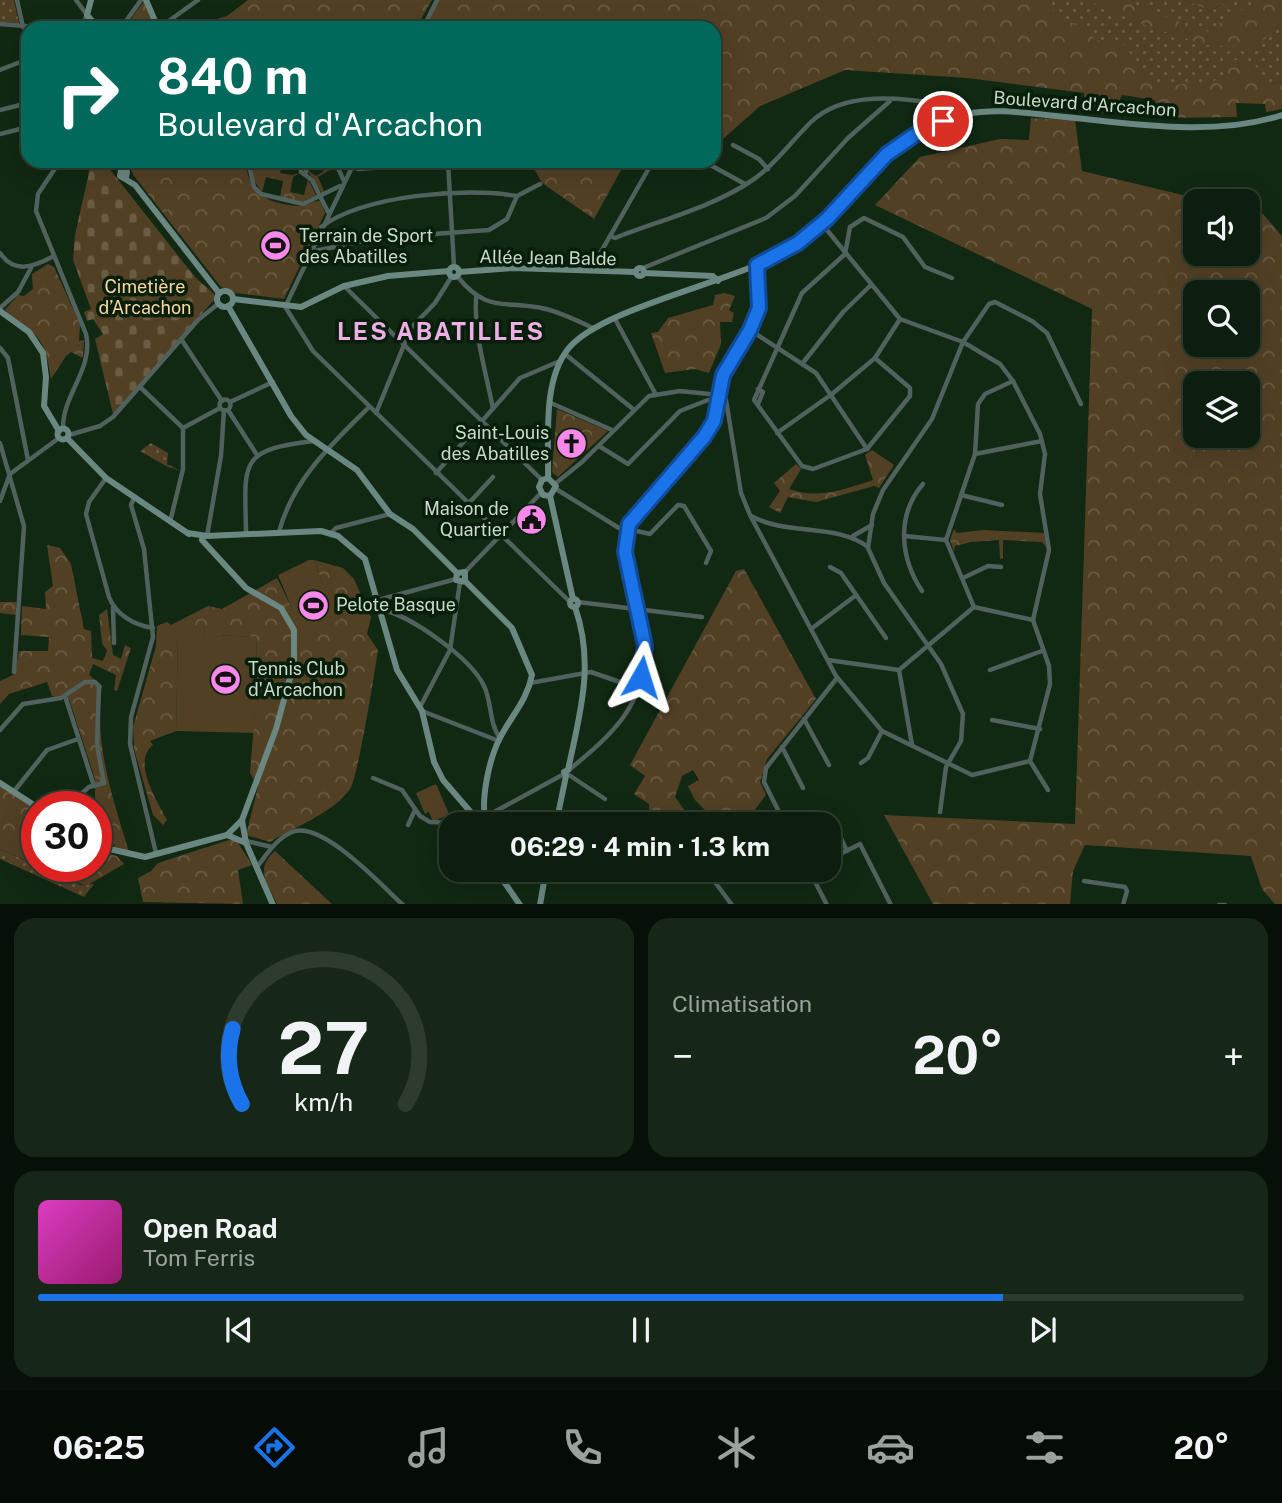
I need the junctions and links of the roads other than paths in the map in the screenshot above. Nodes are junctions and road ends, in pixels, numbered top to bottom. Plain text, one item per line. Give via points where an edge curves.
1 (17, 0) edge
2 (76, 0) edge
3 (91, 0) edge
4 (143, 0) edge
5 (198, 0) edge
6 (437, 0) edge
7 (87, 15) junction
8 (22, 21) edge
9 (84, 21) edge
10 (92, 21) edge
11 (126, 21) edge
12 (154, 21) edge
13 (168, 21) edge
14 (427, 21) edge
15 (0, 24) edge
16 (21, 27) edge
17 (21, 62) edge
18 (0, 70) edge
19 (890, 101) junction
20 (21, 105) edge
21 (0, 110) edge
22 (966, 114) junction
23 (1282, 114) edge
24 (21, 129) edge
25 (0, 134) edge
26 (733, 145) dead end
27 (55, 168) edge
28 (124, 168) edge
29 (250, 168) edge
30 (301, 168) edge
31 (307, 168) edge
32 (338, 168) edge
33 (350, 168) edge
34 (371, 168) edge
35 (448, 168) edge
36 (649, 168) edge
37 (716, 168) edge
38 (358, 169) dead end
39 (768, 169) junction
40 (304, 174) junction
41 (343, 184) junction
42 (540, 184) dead end
43 (746, 185) junction
44 (450, 195) junction
45 (320, 196) junction
46 (517, 196) junction
47 (328, 213) junction
48 (820, 226) junction
49 (321, 227) junction
50 (452, 232) junction
51 (610, 236) junction
52 (310, 252) junction
53 (0, 253) edge
54 (845, 254) junction
55 (52, 257) junction
56 (757, 265) junction
57 (32, 268) junction
58 (641, 271) junction
59 (454, 272) junction
60 (589, 272) junction
61 (690, 275) junction
62 (952, 278) dead end
63 (718, 281) junction
64 (871, 285) junction
65 (344, 286) junction
66 (698, 288) junction
67 (219, 293) junction
68 (476, 297) junction
69 (233, 299) junction
70 (218, 304) junction
71 (285, 305) junction
72 (228, 306) junction
73 (0, 310) edge
74 (615, 319) junction
75 (900, 319) junction
76 (593, 328) junction
77 (750, 330) junction
78 (181, 339) junction
79 (963, 342) junction
80 (403, 345) junction
81 (776, 347) junction
82 (0, 348) edge
83 (565, 354) junction
84 (875, 358) junction
85 (560, 361) junction
86 (802, 364) junction
87 (1013, 381) junction
88 (274, 382) junction
89 (139, 387) junction
90 (655, 393) junction
91 (832, 394) junction
92 (719, 395) junction
93 (708, 397) junction
94 (222, 401) junction
95 (230, 402) junction
96 (718, 402) junction
97 (551, 403) junction
98 (1080, 404) dead end
99 (369, 407) junction
100 (224, 409) junction
101 (493, 409) junction
102 (633, 409) junction
103 (718, 409) junction
104 (726, 412) junction
105 (376, 413) junction
106 (481, 422) junction
107 (183, 428) junction
108 (612, 430) junction
109 (777, 433) junction
110 (63, 434) junction
111 (313, 441) junction
112 (1042, 441) junction
113 (0, 443) edge
114 (599, 446) junction
115 (325, 449) junction
116 (867, 449) junction
117 (257, 454) junction
118 (975, 454) junction
119 (28, 460) junction
120 (436, 473) junction
121 (10, 474) junction
122 (493, 477) dead end
123 (106, 478) junction
124 (545, 479) junction
125 (923, 484) dead end
126 (556, 486) junction
127 (541, 493) junction
128 (961, 495) junction
129 (550, 496) junction
130 (134, 498) junction
131 (0, 501) edge
132 (468, 504) junction
133 (1002, 505) dead end
134 (390, 514) junction
135 (750, 515) junction
136 (170, 522) junction
137 (872, 525) junction
138 (769, 526) junction
139 (279, 531) junction
140 (627, 531) junction
141 (246, 532) junction
142 (759, 532) junction
143 (331, 533) junction
144 (500, 536) junction
145 (853, 536) junction
146 (904, 536) junction
147 (204, 538) junction
148 (946, 540) junction
149 (869, 548) junction
150 (706, 563) dead end
151 (1001, 566) dead end
152 (830, 567) dead end
153 (460, 578) junction
154 (963, 578) junction
155 (922, 591) dead end
156 (855, 596) junction
157 (378, 600) junction
158 (574, 603) junction
159 (113, 607) junction
160 (974, 607) junction
161 (380, 609) junction
162 (638, 612) junction
163 (702, 617) dead end
164 (1033, 620) junction
165 (153, 628) junction
166 (811, 629) junction
167 (886, 638) dead end
168 (114, 643) dead end
169 (929, 644) junction
170 (451, 647) junction
171 (1042, 651) junction
172 (828, 660) junction
173 (899, 670) junction
174 (990, 670) dead end
175 (14, 671) dead end
176 (587, 671) junction
177 (837, 678) junction
178 (530, 683) junction
179 (637, 688) junction
180 (65, 696) junction
181 (421, 709) junction
182 (804, 719) junction
183 (992, 720) dead end
184 (1040, 729) junction
185 (0, 730) edge
186 (882, 731) junction
187 (78, 739) junction
188 (499, 739) junction
189 (912, 746) junction
190 (782, 747) junction
191 (570, 760) junction
192 (1030, 761) junction
193 (948, 762) junction
194 (861, 763) dead end
195 (577, 764) junction
196 (829, 765) dead end
197 (567, 773) junction
198 (373, 778) dead end
199 (0, 783) edge
200 (94, 786) junction
201 (803, 788) dead end
202 (15, 790) junction
203 (1048, 790) dead end
204 (85, 791) edge
205 (21, 795) edge
206 (606, 799) dead end
207 (415, 810) junction
208 (473, 812) edge
209 (483, 812) edge
210 (497, 812) edge
211 (559, 812) edge
212 (779, 812) edge
213 (940, 812) dead end
214 (242, 820) junction
215 (439, 823) edge
216 (408, 825) dead end
217 (230, 832) junction
218 (242, 838) junction
219 (841, 838) edge
220 (272, 848) junction
221 (112, 850) edge
222 (847, 850) junction
223 (156, 853) junction
224 (841, 853) edge
225 (256, 867) junction
226 (1084, 881) dead end
227 (504, 882) edge
228 (544, 882) edge
229 (715, 882) edge
230 (816, 882) edge
231 (889, 902) edge
232 (882, 903) edge
233 (273, 904) edge
234 (402, 904) edge
235 (519, 904) edge
236 (540, 904) edge
237 (731, 904) edge
238 (827, 904) edge
239 (1123, 904) edge

1 - 8 street
2 - 7 street
3 - 7 main road
4 - 11 street
4 - 12 main road
5 - 13 street
6 - 14 street
7 - 9 street
7 - 10 main road
15 - 16 street
17 - 18 street
19 - 22 street via 964,107
19 - 39 street via 859,99 833,107 812,121
19 - 58 street via 848,138 795,196 762,220
20 - 21 street
22 - 23 main road, Boulevard d'Arcachon via 1014,111 1204,125 1246,124
22 - 48 main road, Boulevard d'Arcachon via 919,132 887,154
24 - 25 street
26 - 39 street
27 - 55 street via 35,206
28 - 67 main road via 125,177
29 - 45 street via 254,187 261,194 299,204
30 - 40 street
31 - 40 street
32 - 41 street
33 - 41 street
34 - 38 street
35 - 44 street
36 - 51 street
37 - 43 street
39 - 43 street
40 - 45 street
41 - 45 street
41 - 47 street
42 - 46 street
43 - 51 street via 628,233
44 - 46 street
44 - 49 street via 389,199
44 - 50 street
45 - 47 street
46 - 50 street via 499,227
47 - 49 street
48 - 54 street
48 - 56 main road, Boulevard d'Arcachon
49 - 52 street
50 - 52 street via 378,238
50 - 59 street
51 - 60 street
52 - 71 street
53 - 57 street via 10,264
54 - 62 street via 850,227 864,218 903,237 925,267
54 - 64 street
54 - 81 street via 802,293
55 - 57 street
55 - 110 street via 88,341 83,368 64,414
56 - 63 main road, Boulevard d'Arcachon
56 - 77 street via 759,308
57 - 73 street
58 - 60 main road, Allée Jean Balde
58 - 61 main road, Allée Jean Balde
59 - 60 main road, Allée Jean Balde via 512,268
59 - 65 main road, Allée Jean Balde via 388,276
59 - 68 street
59 - 80 street
61 - 63 main road, Allée Jean Balde via 713,276
61 - 66 main road
63 - 66 main road, Boulevard d'Arcachon
64 - 75 street
64 - 86 street
65 - 71 main road, Allée Jean Balde via 301,307
65 - 80 street
66 - 74 main road, Boulevard d'Arcachon
67 - 69 main road via 228,291
67 - 70 main road
68 - 76 street via 501,306 550,309
68 - 101 street via 478,340
69 - 71 main road, Allée Jean Balde
69 - 72 main road
70 - 72 main road
70 - 78 street
71 - 99 street via 313,351
72 - 88 main road
73 - 110 main road via 29,332 43,353 44,406
74 - 76 main road, Boulevard d'Arcachon
74 - 90 street
75 - 79 street
75 - 84 street
76 - 83 main road
77 - 81 street
77 - 92 street via 729,363
78 - 89 street
78 - 94 street
79 - 87 street via 1000,364
79 - 98 street via 995,302 1032,321 1052,339
79 - 137 street via 932,419 883,490
80 - 105 street
80 - 106 street
81 - 86 street
81 - 109 street via 754,400
82 - 119 street via 7,355
83 - 85 main road
83 - 102 street
84 - 91 street
84 - 116 street via 910,388 910,396
85 - 97 main road
85 - 101 street via 520,378
86 - 91 street via 816,373
87 - 112 street
87 - 118 street via 985,394 978,404
88 - 95 street
88 - 111 main road via 291,416
89 - 107 street
89 - 110 street via 108,421
90 - 93 street via 680,391
90 - 102 street
91 - 109 street
91 - 116 street
92 - 93 street
92 - 96 street
92 - 104 street via 726,400
93 - 96 street
93 - 114 street via 680,411 628,464
94 - 95 street
94 - 100 street
95 - 100 street
96 - 103 street
97 - 108 street
97 - 124 main road
99 - 105 street
99 - 115 street
100 - 107 street
100 - 117 street
100 - 147 street via 221,456
101 - 106 street
102 - 108 street
103 - 104 street
103 - 140 street via 704,437 636,513
104 - 135 street via 741,493
105 - 120 street
106 - 120 street
106 - 124 street
107 - 136 street via 183,469
108 - 114 street
109 - 116 street via 802,466 809,468
110 - 119 street
110 - 123 main road
111 - 115 main road
111 - 117 street
112 - 118 street
112 - 164 street via 1040,494 1049,550
113 - 121 street
114 - 126 street
115 - 134 main road via 357,470
115 - 139 street via 289,501
117 - 141 street via 244,481
118 - 128 street
119 - 121 street
120 - 132 street
121 - 131 street
121 - 175 street via 25,545
122 - 132 street
123 - 130 main road
123 - 159 street via 86,514
124 - 126 main road
124 - 127 main road via 538,487
125 - 146 street via 910,503
126 - 129 main road
126 - 140 street
127 - 129 main road
127 - 144 street
128 - 133 street
128 - 148 street
129 - 158 main road
130 - 136 main road
130 - 165 street via 131,505 144,549
132 - 144 street
134 - 143 street
134 - 153 main road via 413,529
135 - 138 street
135 - 142 street
136 - 147 main road
137 - 145 street
137 - 149 street
138 - 142 street
138 - 145 street
139 - 141 main road
139 - 143 main road
140 - 150 street via 653,533 678,505 684,506 711,551
140 - 162 street via 625,552
141 - 147 main road
142 - 166 street
143 - 157 main road via 353,545 365,559
144 - 153 street
144 - 158 street
145 - 149 street
146 - 148 street
146 - 155 street via 911,573
147 - 214 main road via 246,587 281,608 296,643 285,702
148 - 154 street
149 - 169 street via 884,583
151 - 154 street via 988,566
152 - 156 street via 841,572
153 - 157 street
153 - 170 street
153 - 178 main road via 512,628 531,667
154 - 160 street
156 - 166 street
156 - 167 street
157 - 161 main road
158 - 162 street
158 - 176 main road
159 - 165 street via 130,621
159 - 168 street
160 - 164 street
160 - 169 street
161 - 170 street
161 - 181 main road via 397,670
162 - 163 street
162 - 179 street via 645,661
164 - 171 street
165 - 223 street via 153,645 133,705 130,731
166 - 172 street
169 - 173 street
169 - 193 street via 963,714 961,741
170 - 181 street
170 - 188 street via 471,665 484,686
171 - 174 street
171 - 184 street via 1050,684
172 - 173 street
172 - 177 street
173 - 189 street
176 - 178 street
176 - 179 street
176 - 191 main road
177 - 182 street
177 - 186 street
178 - 188 main road via 518,713
179 - 195 street via 618,728
180 - 185 street via 23,704
180 - 187 street
180 - 200 street via 85,682 99,685 97,745 104,783
181 - 188 street
181 - 208 main road via 438,772
182 - 190 street
182 - 196 street
183 - 184 street
184 - 192 street
186 - 189 street
186 - 194 street
187 - 200 street
187 - 202 street via 47,750
188 - 209 main road
189 - 193 street
190 - 201 street
190 - 212 street via 764,775
191 - 195 street
191 - 197 main road
192 - 193 street via 972,775
192 - 203 street
193 - 213 street
195 - 197 street
197 - 206 street
197 - 210 street
197 - 211 main road
198 - 207 street via 402,790
199 - 202 main road
200 - 204 street
202 - 205 main road
207 - 215 street
207 - 216 street
214 - 217 main road
214 - 218 main road
217 - 218 main road
217 - 223 main road
218 - 220 street
218 - 225 main road
219 - 222 street
220 - 225 street
220 - 234 street via 291,833 315,832
221 - 223 main road via 137,857
222 - 224 street
222 - 231 street via 860,844
225 - 233 main road
226 - 239 street via 1125,887
227 - 235 main road
228 - 236 main road
229 - 237 street
230 - 238 street
231 - 232 street

